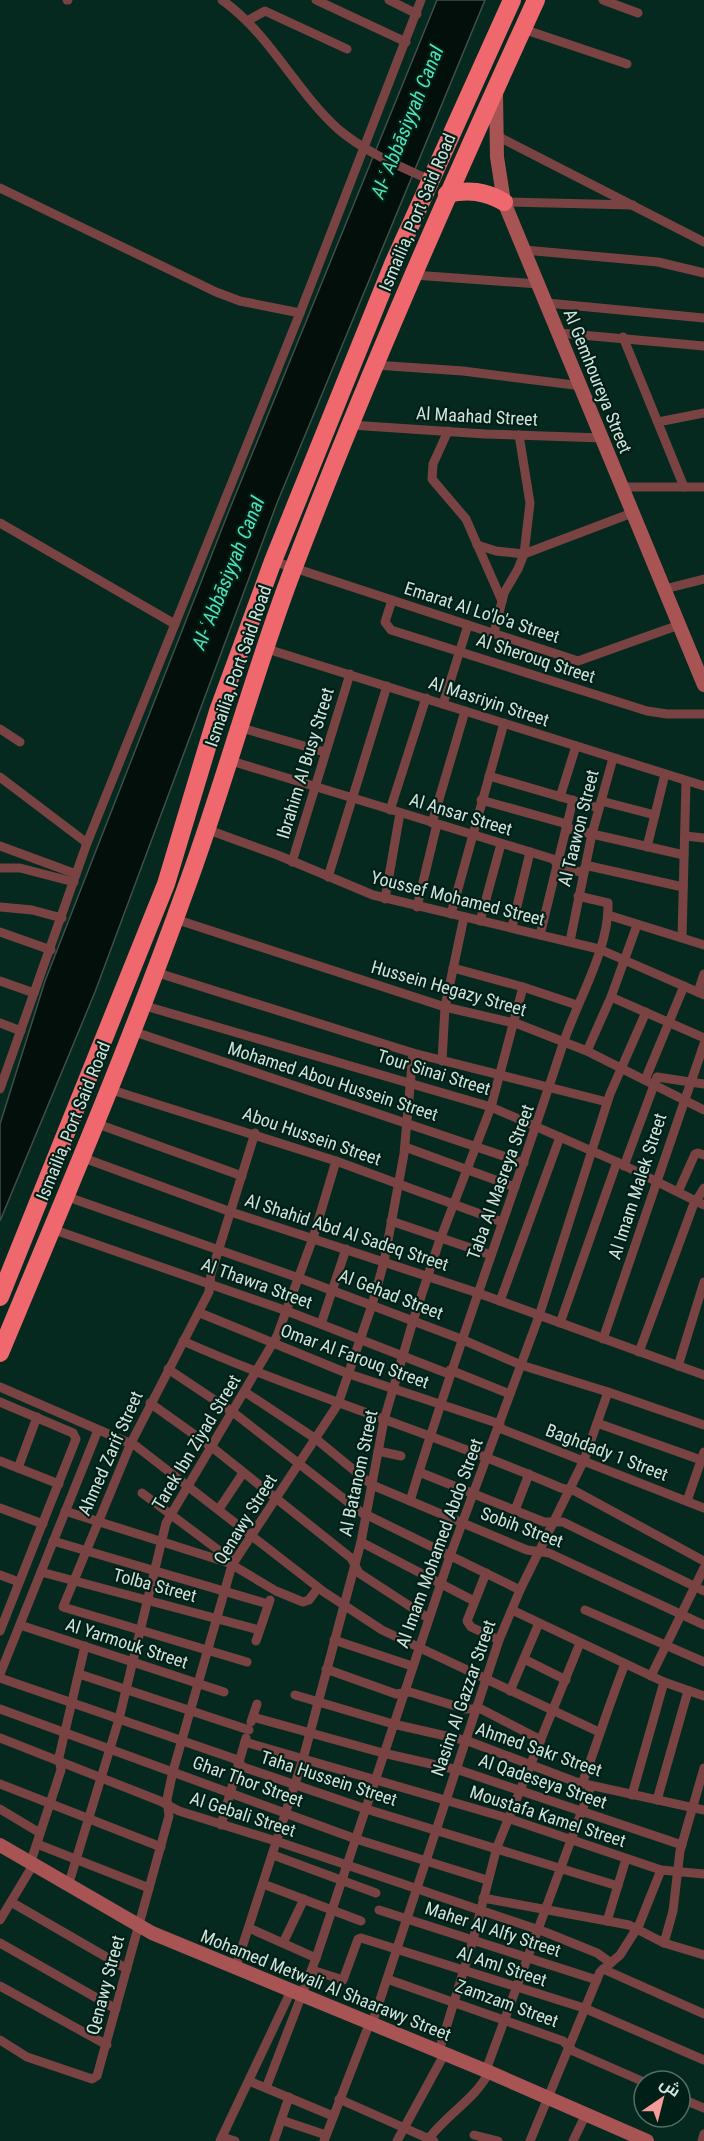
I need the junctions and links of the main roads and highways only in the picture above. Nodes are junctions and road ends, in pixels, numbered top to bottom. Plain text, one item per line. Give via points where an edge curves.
1 (512, 0) edge
2 (537, 0) edge
3 (447, 194) junction
4 (504, 202) road end
5 (90, 1071) junction
6 (110, 1085) junction
7 (77, 1103) junction
8 (97, 1118) junction
9 (0, 1297) edge
10 (0, 1353) edge

1 - 5 highway, Ismailia, Port Said Road via 429,180 273,561 221,703 166,884
2 - 3 highway, Ismailia, Port Said Road
3 - 4 highway via 470,190
3 - 6 highway, Ismailia, Port Said Road via 293,568 175,919
5 - 6 highway via 96,1081
5 - 7 highway, Ismailia, Port Said Road
6 - 8 highway, Ismailia, Port Said Road
7 - 8 highway via 93,1103
7 - 9 highway, Ismailia, Port Said Road
8 - 10 highway, Ismailia, Port Said Road

